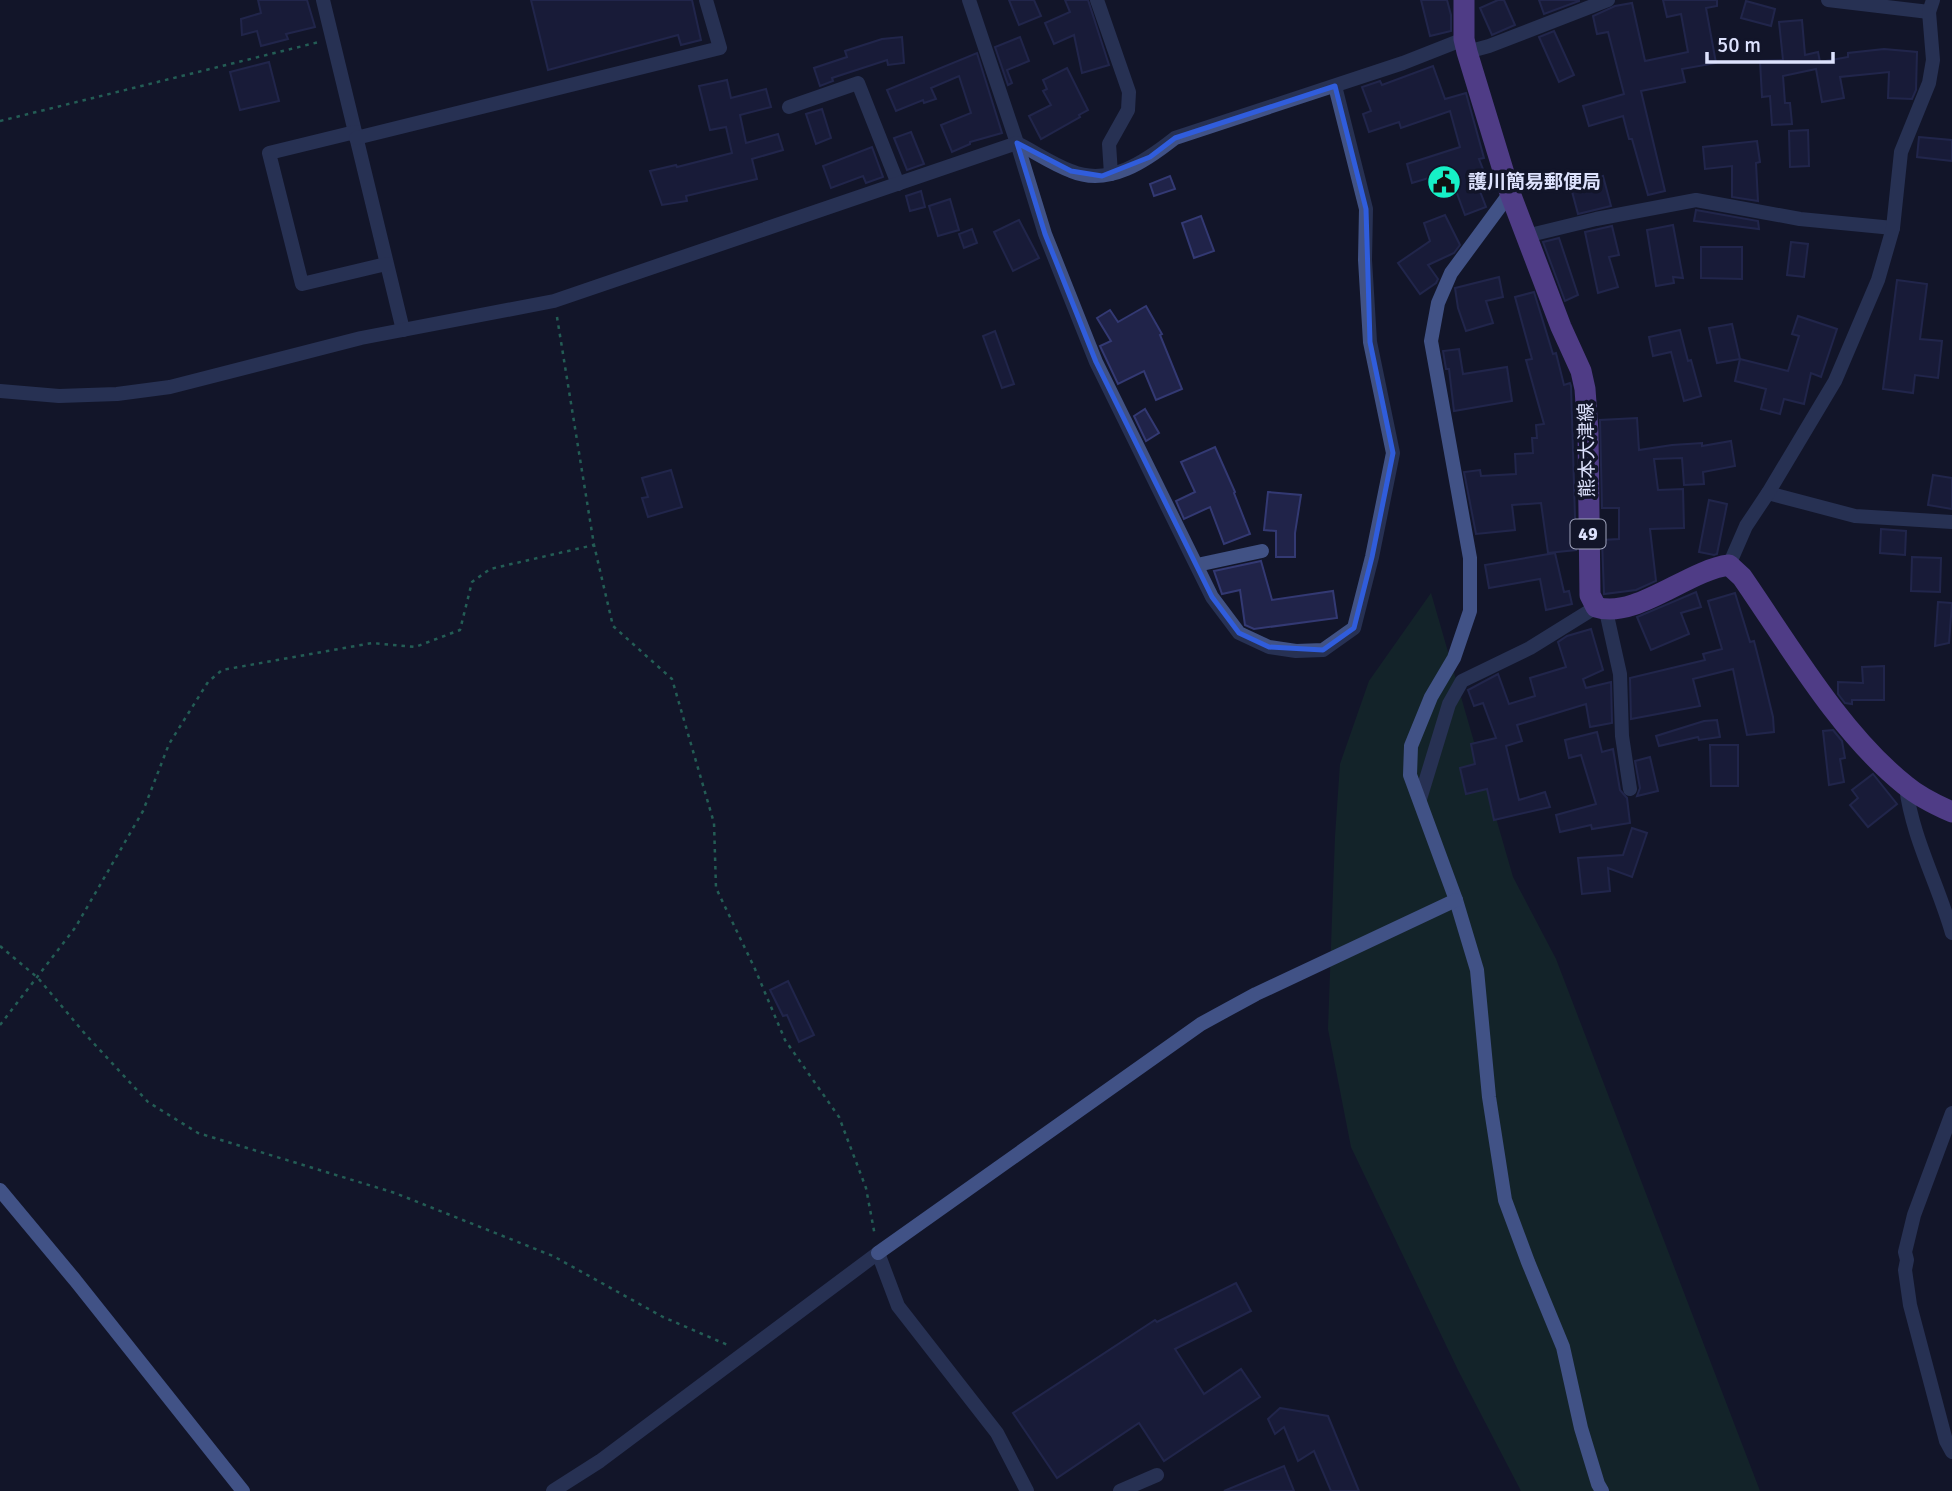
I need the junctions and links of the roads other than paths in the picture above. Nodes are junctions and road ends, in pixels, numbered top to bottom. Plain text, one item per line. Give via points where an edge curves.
1 (323, 0) edge
2 (706, 0) edge
3 (969, 0) edge
4 (1097, 0) edge
5 (1464, 0) edge
6 (1608, 0) edge
7 (1828, 0) edge
8 (1931, 6) edge
9 (1466, 46) junction
10 (1335, 86) junction
11 (789, 107) dead end
12 (355, 135) junction
13 (1017, 143) junction
14 (1111, 174) junction
15 (898, 184) junction
16 (1510, 193) junction
17 (1893, 228) junction
18 (1526, 236) junction
19 (386, 264) junction
20 (402, 330) junction
21 (0, 391) edge
22 (1769, 493) junction
23 (1952, 522) edge
24 (1262, 551) dead end
25 (1197, 565) junction
26 (1729, 565) junction
27 (1601, 609) junction
28 (1906, 787) junction
29 (1630, 789) dead end
30 (1420, 799) junction
31 (1952, 812) edge
32 (1456, 900) junction
33 (1952, 933) edge
34 (1952, 1112) edge
35 (0, 1191) edge
36 (878, 1253) junction
37 (1952, 1452) edge
38 (1157, 1475) dead end
39 (243, 1491) edge
40 (553, 1491) edge
41 (1027, 1491) edge
42 (1119, 1491) edge
43 (1602, 1491) edge

1 - 12 street
2 - 12 street via 720,48
3 - 13 street
4 - 14 street via 1129,92 1128,110 1109,144
5 - 9 main road, 熊本大津線 / 49
6 - 9 street via 1489,46
7 - 8 street
8 - 17 street via 1933,60 1926,93 1901,152
9 - 10 street
9 - 16 main road, 熊本大津線 / 49
10 - 14 street via 1175,138 1150,158
10 - 25 street via 1366,209 1370,342 1393,453 1354,628 1323,650 1269,647 1239,633
11 - 15 street via 858,83
12 - 19 street
12 - 19 street via 269,153 302,284
13 - 14 street via 1071,171
13 - 15 street
13 - 25 street via 1045,234 1096,362
15 - 20 street via 554,301
16 - 18 main road, 熊本大津線 / 49
16 - 30 street via 1451,273 1438,303 1431,341 1470,558 1471,592 1470,611 1454,659 1411,746 1410,775
17 - 18 street via 1800,219 1696,200
17 - 22 street via 1878,279 1835,381
18 - 27 main road, 熊本大津線 / 49 via 1586,389 1590,595
19 - 20 street
20 - 21 street via 170,387 59,396
22 - 23 street via 1855,516
22 - 26 street via 1746,526
24 - 25 street
26 - 27 main road via 1703,571 1645,601
26 - 28 main road via 1858,740
27 - 29 street via 1620,674
27 - 30 street via 1462,681 1449,704
28 - 31 main road
28 - 33 street via 1909,810
30 - 32 street
32 - 36 street via 1201,1024
32 - 43 street via 1477,970 1489,1097 1505,1199 1563,1347 1581,1428
34 - 37 street via 1905,1252 1910,1305 1945,1441
35 - 39 street
36 - 40 street via 600,1461
36 - 41 street via 898,1306 997,1433
38 - 42 street

